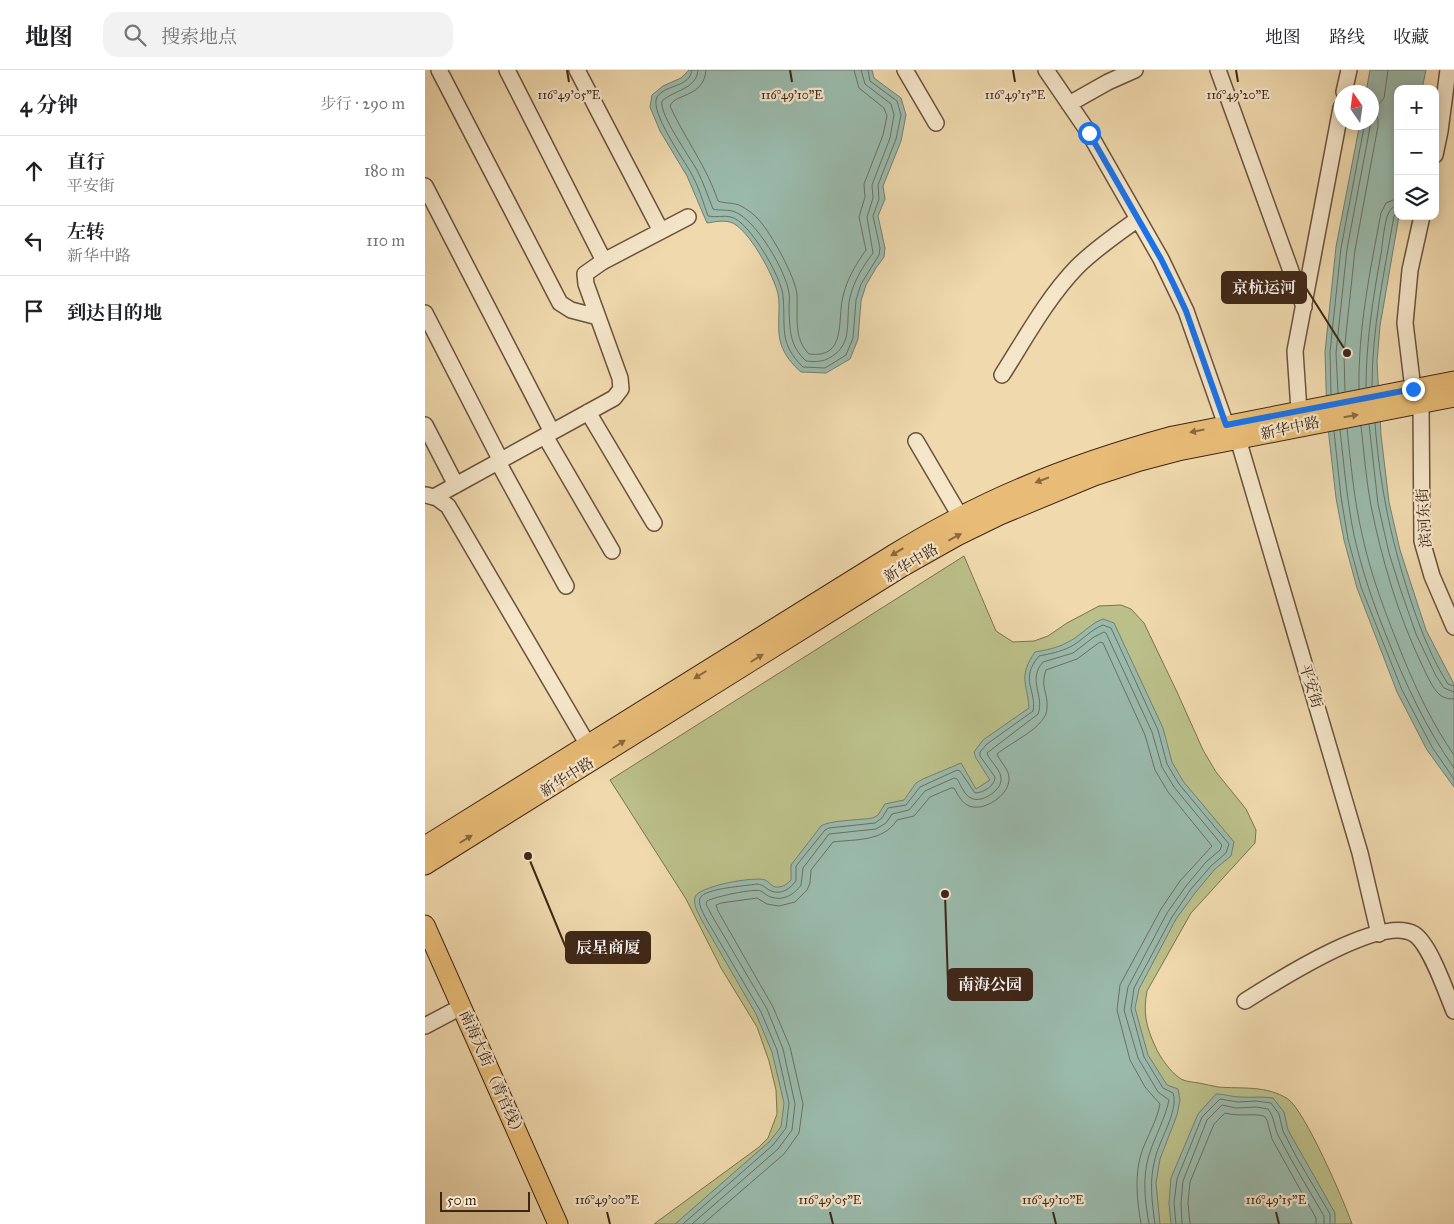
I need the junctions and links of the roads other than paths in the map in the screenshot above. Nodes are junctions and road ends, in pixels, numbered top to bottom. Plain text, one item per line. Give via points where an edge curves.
1 (433, 70) edge
2 (439, 70) edge
3 (507, 70) edge
4 (577, 70) edge
5 (905, 70) edge
6 (1046, 70) edge
7 (1135, 70) edge
8 (1218, 70) edge
9 (1349, 70) edge
10 (1448, 70) edge
11 (425, 74) edge
12 (1346, 85) edge
13 (1069, 104) junction
14 (936, 123) dead end
15 (1337, 130) edge
16 (1439, 139) edge
17 (425, 186) edge
18 (688, 217) dead end
19 (1138, 220) junction
20 (1421, 220) edge
21 (661, 231) junction
22 (604, 261) junction
23 (1304, 307) junction
24 (425, 313) edge
25 (598, 317) junction
26 (1002, 374) dead end
27 (1454, 381) edge
28 (1417, 396) junction
29 (1454, 397) edge
30 (588, 412) junction
31 (1310, 414) junction
32 (425, 426) edge
33 (1232, 432) junction
34 (549, 434) junction
35 (916, 441) dead end
36 (499, 461) junction
37 (456, 485) junction
38 (429, 496) edge
39 (960, 516) junction
40 (654, 523) dead end
41 (612, 551) dead end
42 (566, 586) dead end
43 (1454, 627) edge
44 (588, 744) junction
45 (425, 846) edge
46 (425, 865) edge
47 (425, 925) edge
48 (1379, 934) junction
49 (1245, 1001) dead end
50 (461, 1007) junction
51 (1454, 1011) edge
52 (425, 1026) edge
53 (558, 1224) edge

1 - 11 street
2 - 25 street via 560,304
3 - 22 street
4 - 21 street
5 - 14 street
6 - 13 street, 平安街
7 - 13 street
8 - 23 street
9 - 12 street
10 - 16 street
13 - 19 street, 平安街
15 - 23 street
17 - 34 street
18 - 21 street
19 - 26 street via 1077,267
19 - 33 street, 平安街 via 1186,311
20 - 28 street, 滨河东街 via 1410,270 1405,323
21 - 22 street
22 - 25 street via 585,274
23 - 31 street via 1295,351
24 - 36 street
25 - 30 street via 617,366 621,389 614,398
27 - 28 main road, 新华中路
28 - 29 main road, 新华中路
28 - 31 main road, 新华中路
28 - 43 street, 滨河东街 via 1422,541 1432,576
30 - 34 street
30 - 40 street
31 - 33 main road, 新华中路
32 - 37 street
33 -> 39 main road, 新华中路 via 1173,436 1135,446 1031,484
46 -> 33 main road, 新华中路 via 894,572 957,536 1094,476
33 - 48 street, 平安街 via 1360,853
34 - 36 street
34 - 41 street
35 - 39 street
36 - 37 street
36 - 42 street
37 - 38 street
38 - 44 street via 448,506
39 -> 44 main road, 新华中路
44 - 45 main road, 新华中路
47 - 50 main road, 南海大街 （青官线）
48 - 49 street via 1334,950
48 - 51 street via 1403,930 1426,946
50 - 52 street
50 - 53 main road, 南海大街 （青官线）

